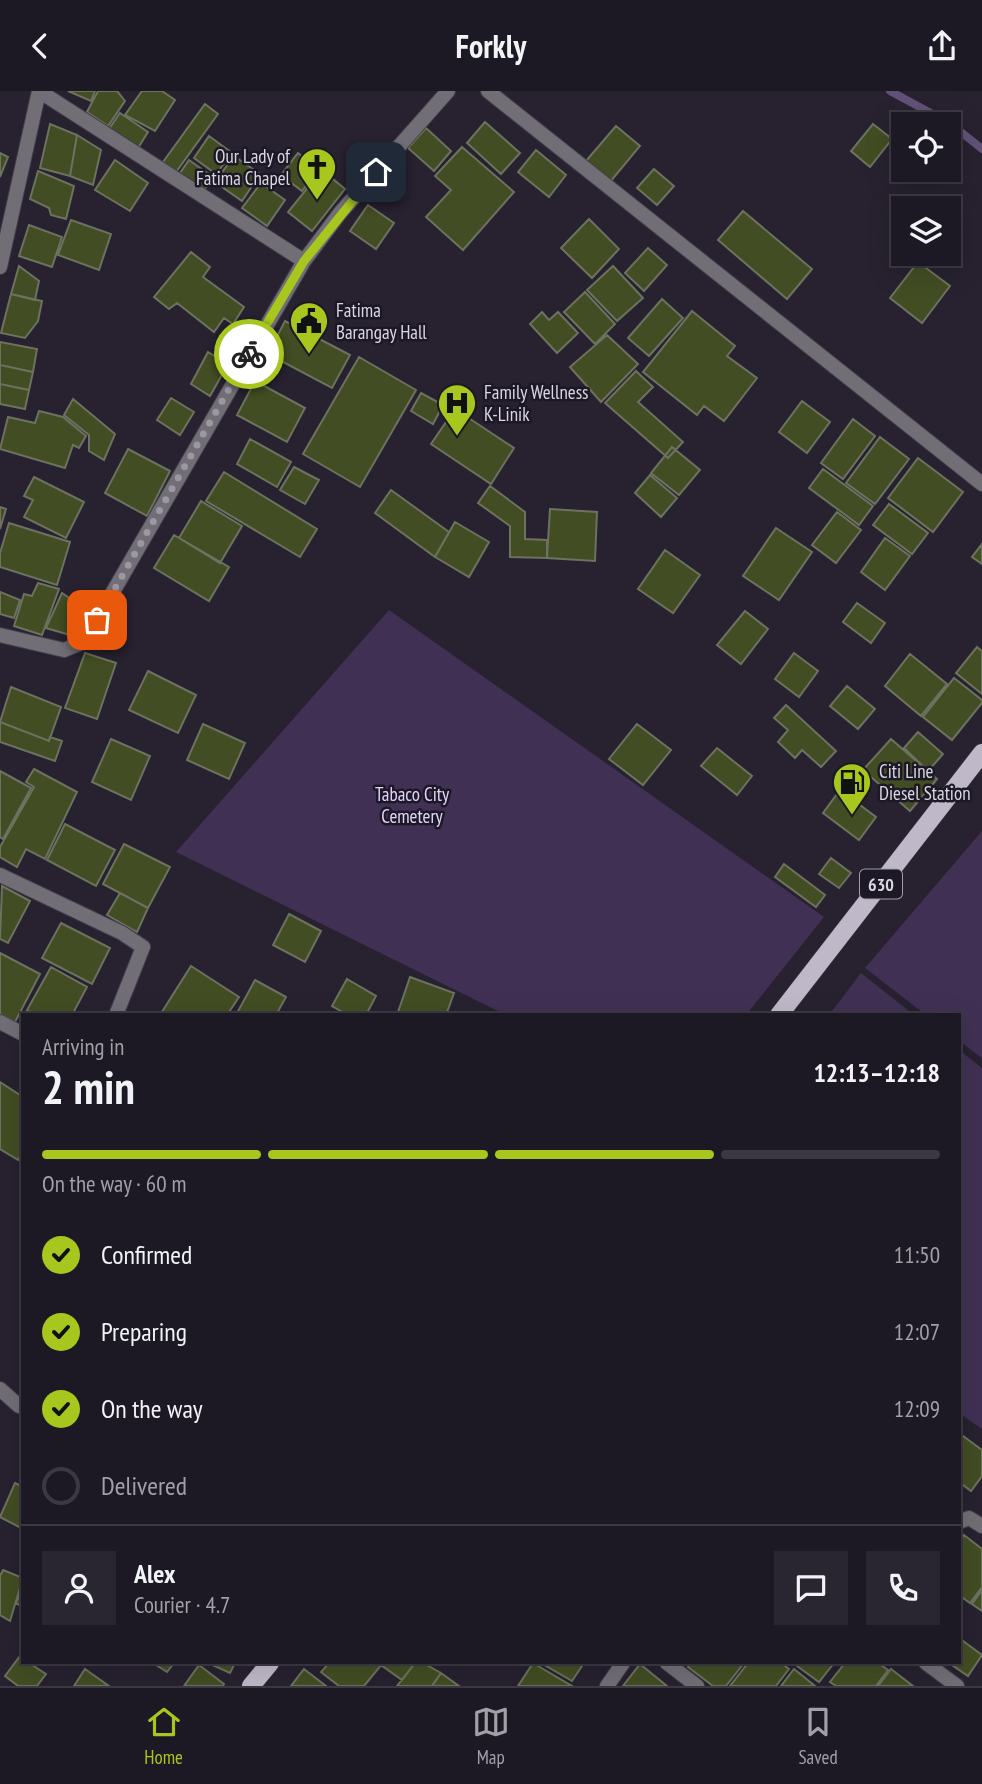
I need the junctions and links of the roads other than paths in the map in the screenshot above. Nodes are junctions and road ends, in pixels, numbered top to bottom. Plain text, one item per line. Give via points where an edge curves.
1 (39, 91) edge
2 (448, 91) edge
3 (488, 91) edge
4 (304, 261) junction
5 (0, 267) edge
6 (982, 484) edge
7 (0, 635) edge
8 (982, 753) edge
9 (0, 875) edge
10 (117, 1013) edge
11 (781, 1013) edge
12 (0, 1022) edge
13 (21, 1033) edge
14 (0, 1389) edge
15 (19, 1406) dead end
16 (961, 1521) edge
17 (982, 1526) edge
18 (269, 1664) edge
19 (622, 1664) edge
20 (668, 1664) edge
21 (927, 1664) edge
22 (251, 1686) edge
23 (607, 1686) edge
24 (697, 1686) edge
25 (957, 1686) edge

1 - 4 street
1 - 5 street
2 - 4 street via 340,213
3 - 6 street
4 - 7 street via 83,642 64,650
8 - 11 main road, 630
9 - 10 street via 142,947
12 - 13 street
14 - 15 street
16 - 17 street via 969,1518
18 - 22 main road
19 - 23 street
20 - 24 street
21 - 25 street

